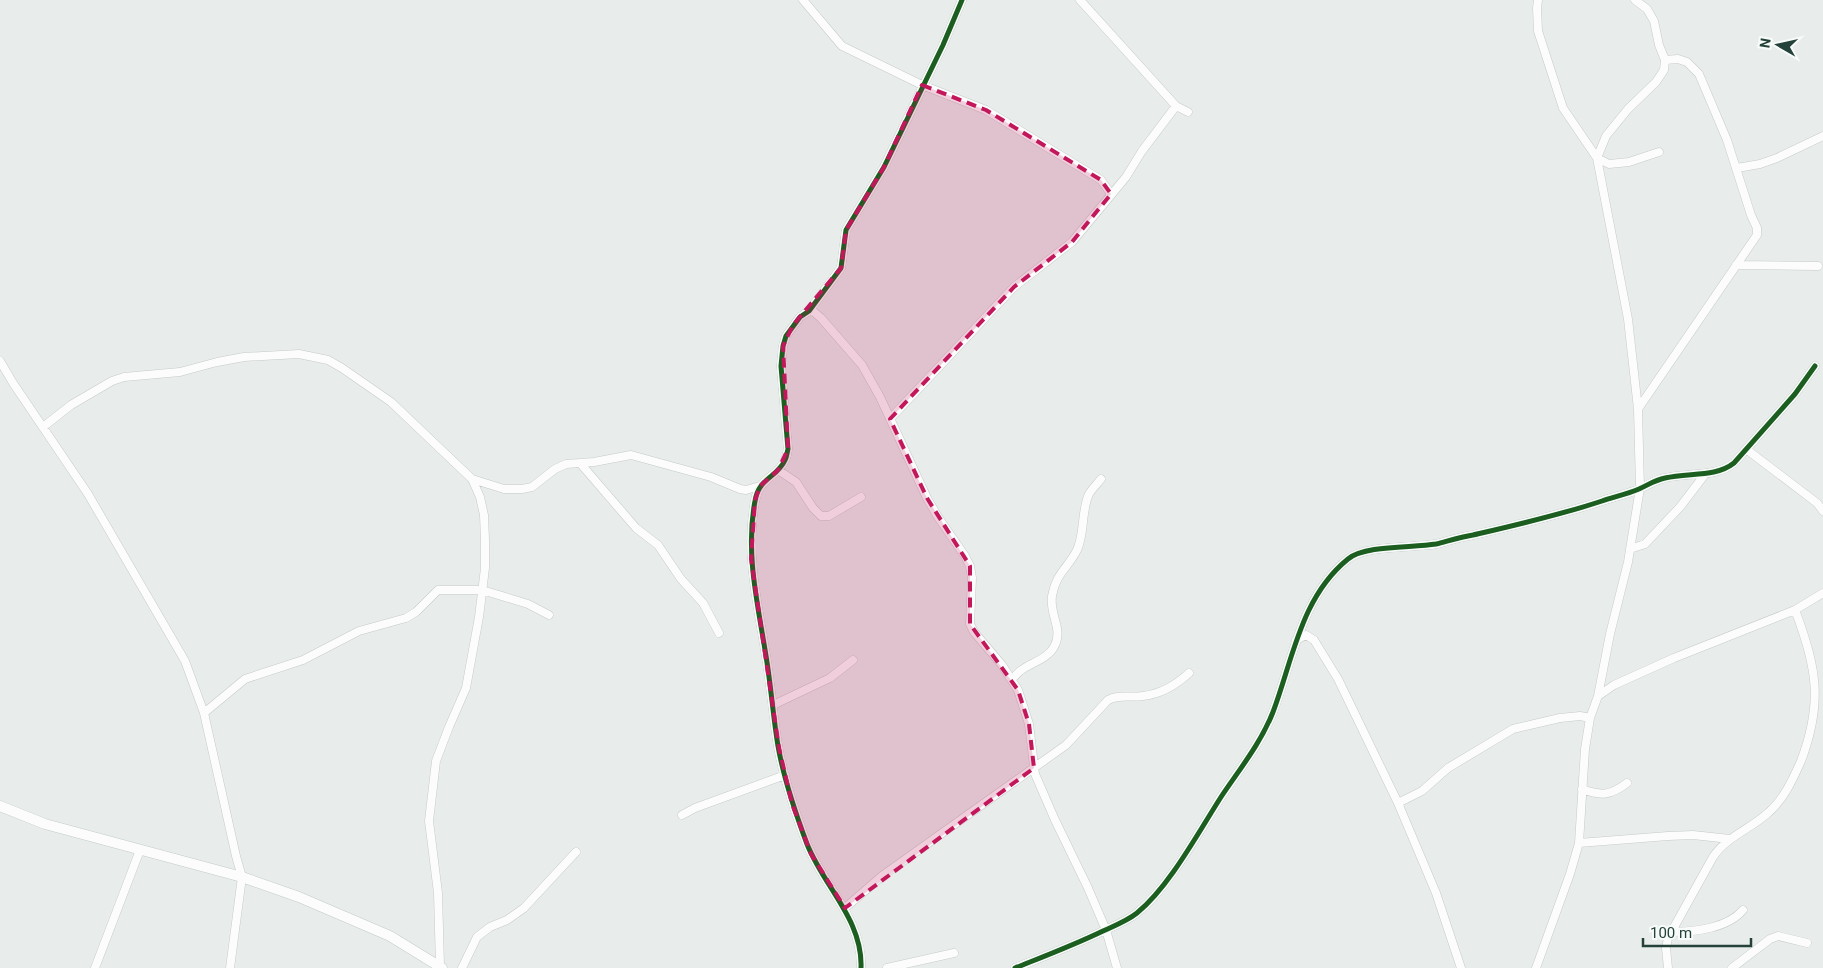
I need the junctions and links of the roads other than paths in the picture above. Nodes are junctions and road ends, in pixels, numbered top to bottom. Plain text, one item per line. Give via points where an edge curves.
1 (803, 0) edge
2 (962, 0) edge
3 (1080, 0) edge
4 (1538, 0) edge
5 (1635, 0) edge
6 (1665, 60) junction
7 (922, 85) junction
8 (1176, 106) junction
9 (1188, 112) dead end
10 (1823, 136) edge
11 (1659, 152) dead end
12 (1597, 158) junction
13 (1737, 168) junction
14 (1111, 194) junction
15 (1736, 266) junction
16 (1818, 266) dead end
17 (809, 311) junction
18 (0, 361) edge
19 (1815, 366) dead end
20 (1638, 409) junction
21 (890, 419) junction
22 (44, 427) junction
23 (1746, 449) junction
24 (580, 463) junction
25 (778, 470) junction
26 (1706, 473) junction
27 (472, 479) junction
28 (1100, 479) dead end
29 (760, 486) junction
30 (1640, 488) junction
31 (861, 497) dead end
32 (1823, 510) edge
33 (1630, 549) junction
34 (482, 590) junction
35 (1823, 593) edge
36 (1795, 610) junction
37 (549, 615) dead end
38 (719, 633) dead end
39 (1296, 640) junction
40 (853, 660) dead end
41 (1189, 673) dead end
42 (1012, 679) junction
43 (1598, 696) junction
44 (773, 705) junction
45 (204, 713) junction
46 (1590, 718) junction
47 (1034, 768) junction
48 (785, 776) junction
49 (1627, 783) dead end
50 (1582, 789) junction
51 (1398, 803) junction
52 (0, 806) edge
53 (682, 815) dead end
54 (1730, 839) junction
55 (1579, 843) junction
56 (140, 850) junction
57 (576, 852) dead end
58 (242, 877) junction
59 (845, 908) junction
60 (1743, 910) dead end
61 (1106, 930) junction
62 (1672, 932) junction
63 (1806, 943) dead end
64 (954, 953) dead end
65 (441, 967) edge
66 (95, 968) edge
67 (230, 968) edge
68 (462, 968) edge
69 (861, 968) edge
70 (887, 968) edge
71 (1015, 968) edge
72 (1117, 968) edge
73 (1462, 968) edge
74 (1536, 968) edge
75 (1668, 968) edge
76 (1732, 968) edge

1 - 7 street via 842,46
2 - 7 street
3 - 8 street
4 - 12 street via 1538,31 1563,108
5 - 6 street via 1647,9 1654,21
6 - 12 street via 1664,70 1656,82 1606,136
6 - 13 street via 1687,62 1699,74
7 - 14 street via 986,110 1101,180
7 - 17 street via 884,167 846,230 841,268
8 - 9 street
8 - 14 street
10 - 13 street via 1777,158
11 - 12 street via 1629,162 1609,164
12 - 20 street via 1628,319
13 - 15 street via 1757,235
14 - 21 street via 1072,242 1014,287
15 - 16 street
15 - 20 street
17 - 21 street via 821,318 862,366
17 - 25 street via 793,325 782,346 788,449
18 - 22 street
19 - 23 street via 1795,394
20 - 30 street
21 - 42 street via 927,498 970,566 970,624
22 - 27 street via 78,401 124,377 180,372 244,357 299,354 335,364 391,402
22 - 45 street via 88,494 185,661
23 - 26 street via 1727,469
23 - 32 street
24 - 27 street via 566,464 522,489 494,487
24 - 29 street via 631,455 704,475 740,489
24 - 38 street via 636,528 658,545 703,604
25 - 29 street
25 - 31 street via 796,482 822,516 829,516
26 - 30 street via 1675,476
26 - 33 street via 1645,544
27 - 34 street via 484,515
28 - 42 street via 1089,494 1076,552 1057,576 1054,586 1051,607 1058,628 1056,641 1049,653
29 - 44 street via 751,532 751,559
30 - 33 street
30 - 39 street via 1504,528 1437,543 1356,554 1329,579 1314,601
33 - 43 street
34 - 37 street via 520,601
34 - 45 street via 438,590 406,618 359,630 302,660 245,679
34 - 65 street via 466,688 436,761 430,802
35 - 36 street
36 - 43 street via 1674,658 1614,685
36 - 54 street via 1816,675 1817,702 1809,742 1797,771 1777,804
39 - 51 street via 1306,635 1314,640 1338,679
39 - 61 street via 1272,713 1257,743 1199,832 1156,893 1136,913
40 - 44 street via 830,678
41 - 47 street via 1177,684 1154,693 1108,700 1066,746
42 - 47 street via 1029,724
43 - 46 street
44 - 48 street
45 - 58 street
46 - 50 street
46 - 51 street via 1560,718 1513,729 1448,768 1422,791
47 - 59 street via 882,876
47 - 61 street
48 - 53 street
48 - 59 street via 811,854
49 - 50 street via 1606,794
50 - 55 street
51 - 73 street via 1436,893
52 - 56 main road via 45,824
54 - 55 street via 1693,835
54 - 62 street via 1713,857
55 - 74 street
56 - 58 main road
56 - 66 street
57 - 68 street via 524,908 477,937
58 - 65 main road via 299,897 390,936
58 - 67 street
59 - 69 street via 856,932
60 - 62 street via 1729,922
61 - 71 street
61 - 72 street
62 - 75 street via 1666,948
63 - 76 street via 1778,936
64 - 70 street

